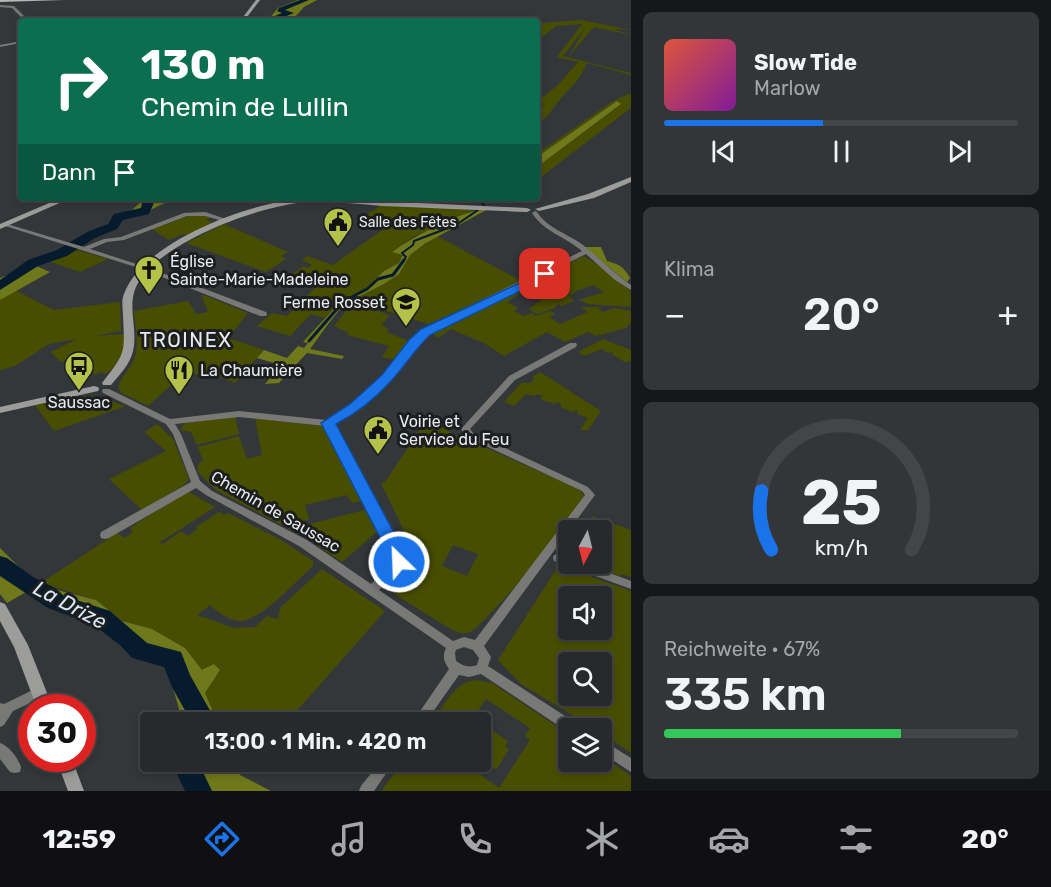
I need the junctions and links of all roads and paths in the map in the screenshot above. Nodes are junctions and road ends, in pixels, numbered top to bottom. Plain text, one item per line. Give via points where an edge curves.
1 (62, 0) edge
2 (258, 0) edge
3 (0, 3) edge
4 (24, 18) edge
5 (244, 18) edge
6 (18, 43) edge
7 (0, 46) edge
8 (631, 179) edge
9 (61, 201) edge
10 (301, 201) edge
11 (329, 201) edge
12 (534, 211) junction
13 (226, 220) junction
14 (2, 226) edge
15 (83, 249) junction
16 (586, 252) junction
17 (144, 268) junction
18 (631, 288) edge
19 (263, 314) dead end
20 (573, 345) dead end
21 (102, 387) junction
22 (0, 410) edge
23 (169, 422) junction
24 (328, 423) junction
25 (196, 483) junction
26 (105, 536) dead end
27 (601, 574) edge
28 (631, 585) edge
29 (372, 590) junction
30 (0, 608) edge
31 (452, 646) junction
32 (477, 646) junction
33 (482, 668) junction
34 (456, 669) junction
35 (39, 693) joint
36 (2, 711) edge
37 (426, 712) edge
38 (558, 718) edge
39 (0, 749) edge
40 (612, 753) edge
41 (631, 766) edge
42 (15, 767) dead end
43 (68, 772) edge
44 (380, 772) edge
45 (73, 789) edge
46 (366, 791) edge

1 - 3 main road
2 - 5 street
3 - 4 street via 12,7
6 - 7 street
8 - 12 street via 591,196
9 - 14 street
10 - 13 street
11 - 12 street
12 - 16 street via 557,234
13 - 15 street via 186,214 122,239 106,240
13 - 17 street
14 - 15 street
15 - 17 street
16 - 18 street
16 - 24 street via 431,328 355,408
17 - 19 street
17 - 21 street via 128,297 128,357
20 - 32 street via 512,378 465,429 590,495
21 - 22 street
21 - 23 street
23 - 24 street via 239,414
23 - 25 street, Chemin de Saussac
24 - 29 street via 399,557 398,564
25 - 26 street
25 - 29 street, Chemin de Saussac via 224,503 303,543
27 - 28 street
29 - 31 street, Chemin de Saussac
30 - 35 street via 21,645
31 - 32 street via 464,642
31 - 34 street via 448,655
32 - 33 street via 484,657
33 - 34 street via 471,674
33 - 38 street
34 - 37 street
35 - 36 street
39 - 42 street
40 - 41 street
43 - 45 street
44 - 46 street

